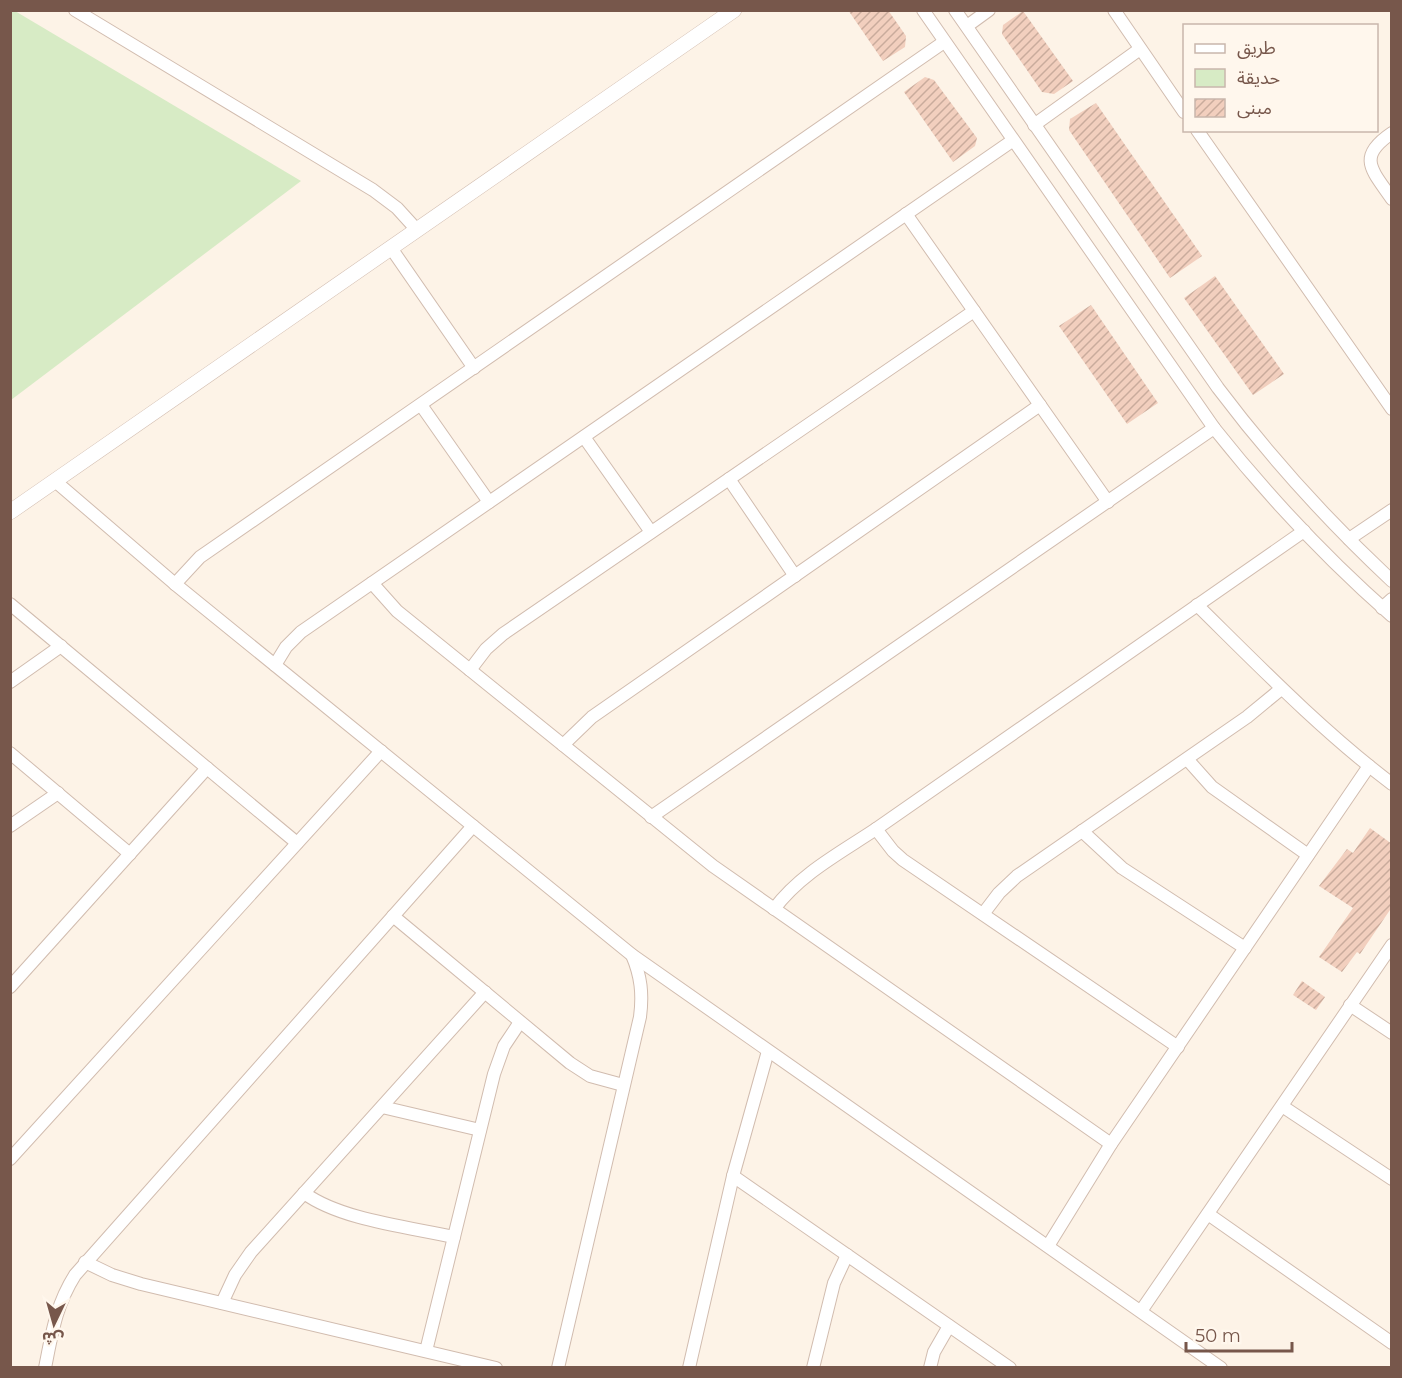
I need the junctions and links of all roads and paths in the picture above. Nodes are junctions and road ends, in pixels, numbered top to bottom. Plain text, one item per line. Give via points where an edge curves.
1 (75, 10) edge
2 (734, 10) edge
3 (923, 10) edge
4 (955, 10) edge
5 (989, 10) edge
6 (1114, 10) edge
7 (966, 26) junction
8 (944, 42) junction
9 (1140, 49) junction
10 (1183, 109) edge
11 (1034, 125) junction
12 (1198, 132) edge
13 (1392, 133) edge
14 (1012, 141) junction
15 (1392, 199) edge
16 (906, 214) junction
17 (417, 230) junction
18 (391, 248) junction
19 (974, 310) junction
20 (474, 368) junction
21 (422, 405) junction
22 (1040, 405) junction
23 (1392, 410) edge
24 (1214, 428) junction
25 (584, 437) junction
26 (729, 479) junction
27 (55, 481) junction
28 (489, 502) junction
29 (1108, 502) junction
30 (1392, 510) edge
31 (10, 512) edge
32 (1304, 531) junction
33 (651, 532) junction
34 (1349, 539) junction
35 (795, 576) junction
36 (1392, 581) edge
37 (372, 583) junction
38 (175, 584) junction
39 (10, 604) edge
40 (1197, 605) junction
41 (1388, 608) edge
42 (60, 646) junction
43 (275, 665) junction
44 (470, 670) junction
45 (10, 682) edge
46 (1281, 689) junction
47 (562, 745) junction
48 (381, 752) junction
49 (10, 753) edge
50 (1187, 759) junction
51 (1369, 766) junction
52 (207, 768) junction
53 (1392, 784) edge
54 (58, 793) junction
55 (651, 817) junction
56 (10, 826) edge
57 (473, 826) junction
58 (876, 829) junction
59 (1082, 831) junction
60 (297, 843) junction
61 (130, 854) junction
62 (1308, 855) junction
63 (774, 909) junction
64 (983, 914) junction
65 (393, 916) junction
66 (1392, 945) edge
67 (1245, 948) junction
68 (632, 955) junction
69 (10, 987) edge
70 (485, 992) junction
71 (1350, 1005) junction
72 (520, 1022) junction
73 (1392, 1033) edge
74 (1178, 1047) junction
75 (768, 1051) junction
76 (623, 1085) junction
77 (1282, 1106) junction
78 (382, 1107) junction
79 (480, 1130) junction
80 (1112, 1144) junction
81 (10, 1159) edge
82 (733, 1176) junction
83 (1392, 1179) edge
84 (304, 1193) junction
85 (1208, 1214) junction
86 (454, 1237) junction
87 (1048, 1246) junction
88 (847, 1255) junction
89 (85, 1262) junction
90 (222, 1303) junction
91 (1141, 1311) junction
92 (949, 1326) junction
93 (1392, 1343) edge
94 (426, 1351) junction
95 (45, 1368) edge
96 (496, 1368) edge
97 (558, 1368) edge
98 (689, 1368) edge
99 (813, 1368) edge
100 (930, 1368) edge
101 (1010, 1368) edge
102 (1221, 1368) edge

1 - 17 street via 373,190
2 - 17 street
3 - 8 street
4 - 7 street
5 - 7 street
6 - 9 street
7 - 11 street
8 - 14 street
8 - 20 street
9 - 10 street
9 - 11 street
11 - 34 street via 1225,397 1305,494
12 - 23 street
13 - 15 street via 1376,145 1371,160
14 - 16 street
14 - 24 street
16 - 19 street
16 - 25 street
17 - 18 street
18 - 20 street
18 - 27 street
19 - 22 street
19 - 26 street
20 - 21 street
21 - 28 street
21 - 38 street via 200,557
22 - 29 street
22 - 35 street
24 - 29 street
24 - 32 street
25 - 28 street
25 - 33 street
26 - 33 street
26 - 35 street
27 - 31 street
27 - 38 street
28 - 37 street
29 - 55 street
30 - 34 street
32 - 40 street
32 - 41 street
33 - 44 street via 503,634
34 - 36 street
35 - 47 street via 592,717
37 - 43 street via 293,639
37 - 44 street via 398,611
38 - 43 street
39 - 42 street
40 - 46 street
40 - 58 street
42 - 45 street
42 - 52 street
43 - 48 street
44 - 47 street
46 - 50 street
46 - 51 street
47 - 55 street
48 - 57 street
48 - 60 street
49 - 54 street
50 - 59 street
50 - 62 street via 1212,788
51 - 53 street
51 - 62 street
52 - 60 street
52 - 61 street
54 - 56 street
54 - 61 street
55 - 63 street
57 - 65 street
57 - 68 street
58 - 63 street via 798,882
58 - 64 street via 903,860
59 - 64 street via 1017,876
59 - 67 street via 1122,868
60 - 81 street
61 - 69 street
62 - 67 street
63 - 80 street
64 - 74 street
65 - 70 street
65 - 89 street
66 - 71 street
67 - 74 street
68 - 75 street
68 - 76 street via 640,979 641,1004
70 - 72 street
70 - 78 street
71 - 73 street
71 - 77 street
72 - 76 street via 580,1070
72 - 79 street via 498,1059
74 - 80 street
75 - 82 street
75 - 87 street
76 - 97 street
77 - 83 street
77 - 85 street
78 - 79 street
78 - 84 street
79 - 86 street
80 - 87 street
82 - 88 street
82 - 98 street
84 - 86 street via 345,1213
84 - 90 street via 243,1263
85 - 91 street
85 - 93 street
86 - 94 street
87 - 91 street
88 - 92 street
88 - 99 street via 834,1283
89 - 90 street via 126,1280
89 - 95 street via 60,1301
90 - 94 street
91 - 102 street
92 - 100 street
92 - 101 street
94 - 96 street

